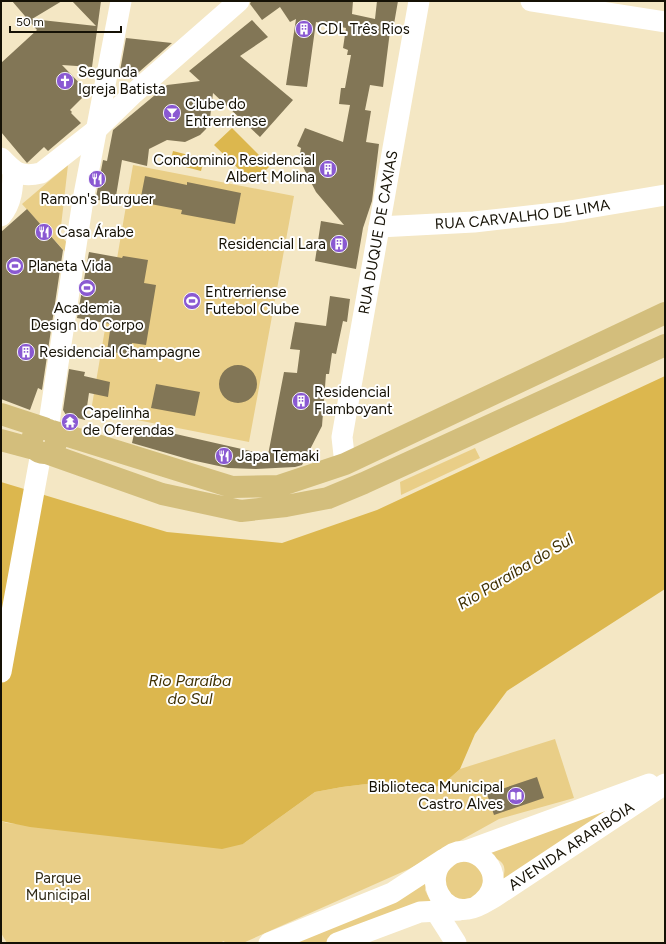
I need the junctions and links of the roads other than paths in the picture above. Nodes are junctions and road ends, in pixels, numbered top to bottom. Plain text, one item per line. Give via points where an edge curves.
1 (121, 1) edge
2 (239, 1) edge
3 (419, 1) edge
4 (531, 1) edge
5 (665, 22) edge
6 (96, 130) junction
7 (7, 164) edge
8 (665, 195) edge
9 (1, 216) edge
10 (379, 227) junction
11 (665, 314) edge
12 (665, 345) edge
13 (1, 414) edge
14 (48, 429) junction
15 (1, 440) edge
16 (40, 457) junction
17 (344, 464) junction
18 (1, 672) edge
19 (665, 779) edge
20 (665, 784) edge
21 (457, 854) junction
22 (472, 908) junction
23 (435, 910) junction
24 (269, 943) edge
25 (337, 943) edge
26 (456, 943) edge

1 - 6 street
2 - 6 street via 134,92
3 - 10 street, RUA DUQUE DE CAXIAS
4 - 5 street
6 - 7 street via 40,173 31,175
6 - 14 street
7 - 9 street via 13,187 10,200
8 - 10 street, RUA CARVALHO DE LIMA via 564,212 474,222
10 - 17 street, RUA DUQUE DE CAXIAS via 342,437
11 - 17 main road
12 - 16 main road via 364,483 328,498 286,506 241,511 176,497 95,471
13 - 14 main road
14 - 16 main road via 56,438 55,446
14 - 17 main road via 232,487 279,486
15 - 16 main road
16 - 18 street
19 - 21 street, AVENIDA ARARIBÓIA
20 - 22 street, AVENIDA ARARIBÓIA via 496,896
21 - 22 street via 474,853 486,861 493,875 492,890 488,897
21 - 22 street via 439,865 435,884 449,905
21 - 24 street, AVENIDA ARARIBÓIA via 392,893
22 - 23 street
23 - 25 street via 420,912
23 - 26 street

